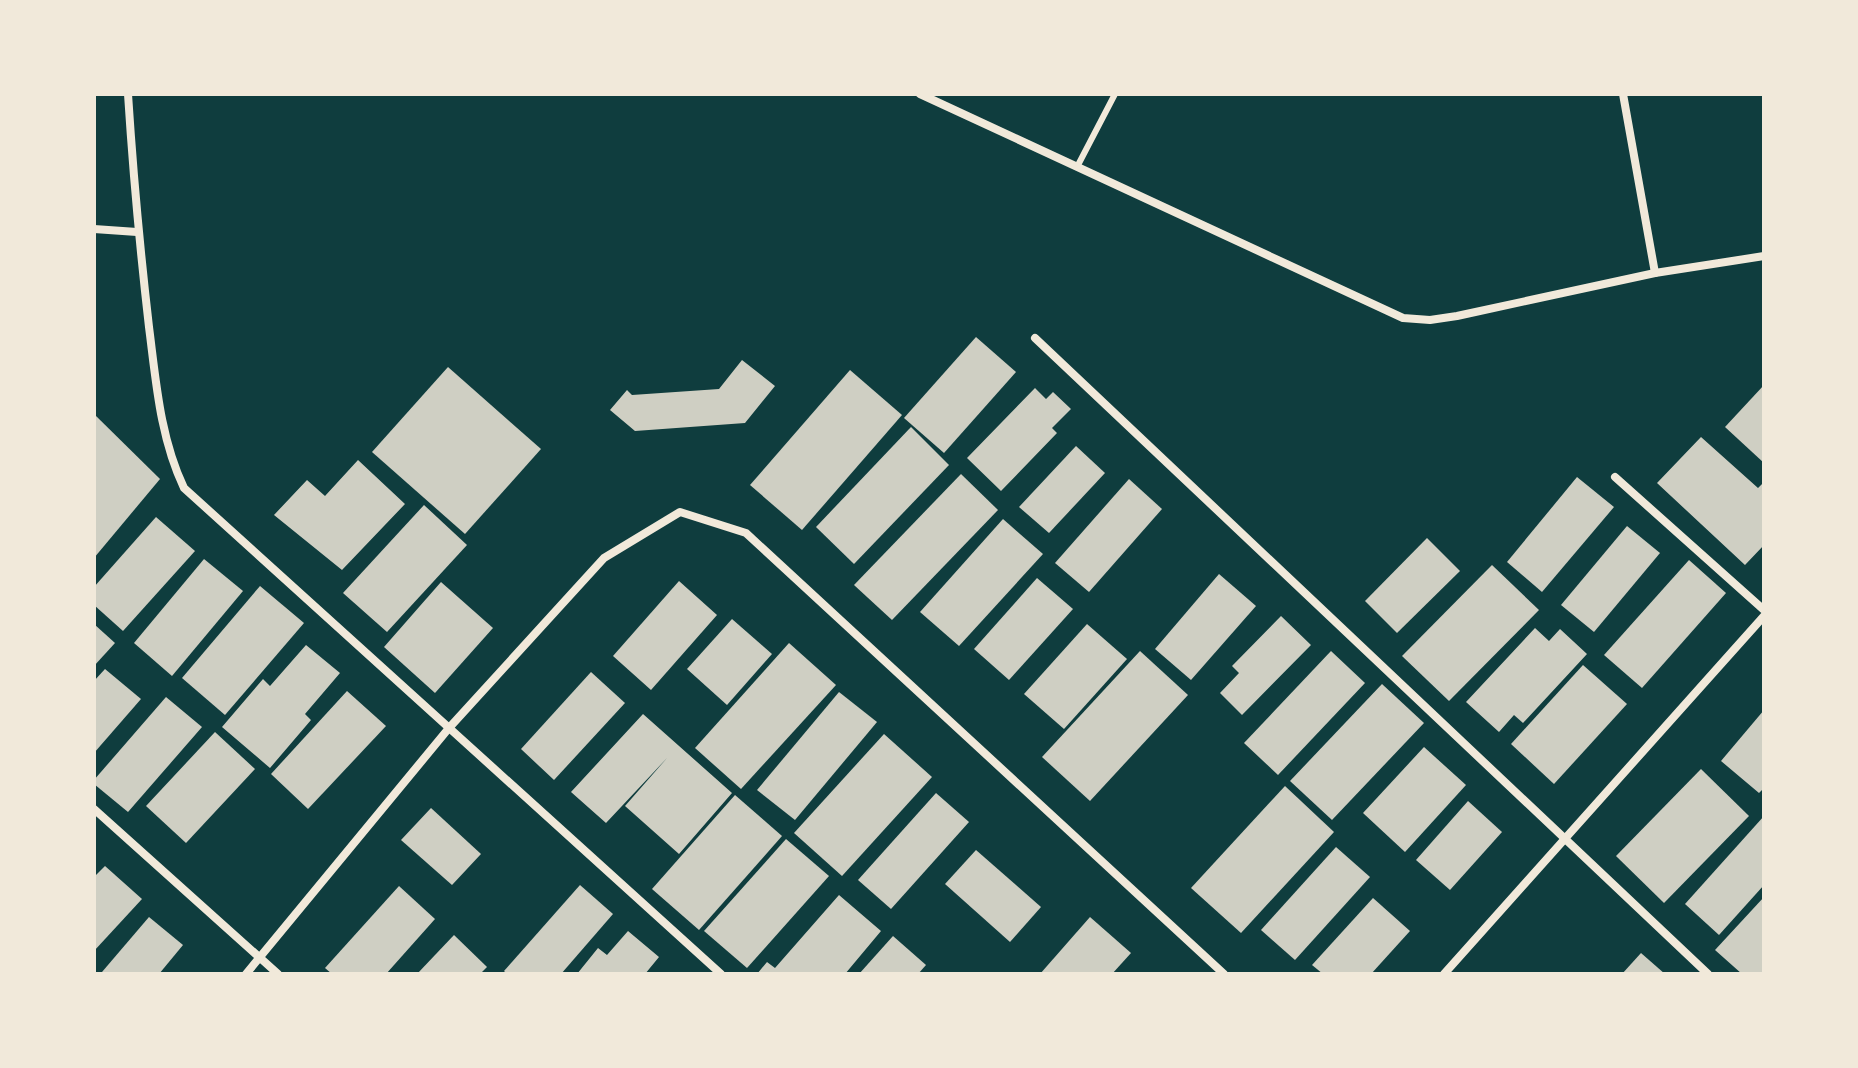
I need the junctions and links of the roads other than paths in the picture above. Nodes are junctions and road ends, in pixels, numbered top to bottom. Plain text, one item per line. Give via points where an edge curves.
1 (128, 94) edge
2 (920, 94) edge
3 (1115, 94) edge
4 (1623, 94) edge
5 (1077, 167) junction
6 (94, 229) edge
7 (137, 232) junction
8 (1764, 256) edge
9 (1655, 273) junction
10 (1035, 338) dead end
11 (1615, 477) dead end
12 (1764, 613) edge
13 (449, 728) junction
14 (94, 809) edge
15 (1563, 838) junction
16 (260, 958) junction
17 (246, 974) edge
18 (278, 974) edge
19 (721, 974) edge
20 (1224, 974) edge
21 (1444, 974) edge
22 (1708, 974) edge

1 - 7 street
2 - 5 street
3 - 5 lane
4 - 9 street
5 - 9 street via 1403,318 1457,316
6 - 7 street
7 - 13 street via 169,458 184,488
8 - 9 street
10 - 15 street
11 - 12 street
12 - 15 street
13 - 16 street
13 - 19 street
13 - 20 street via 604,558 680,512 746,533
14 - 16 street
15 - 21 street
15 - 22 street
16 - 17 street
16 - 18 street

